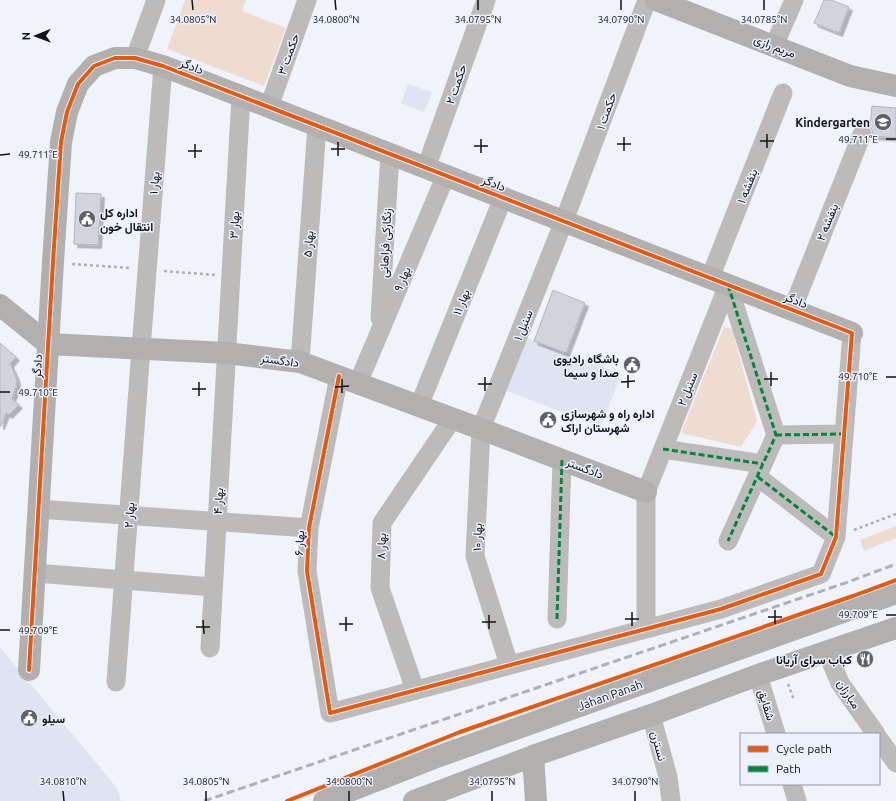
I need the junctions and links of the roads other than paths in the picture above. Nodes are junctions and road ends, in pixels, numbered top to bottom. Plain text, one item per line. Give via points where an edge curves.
1 (156, 0) edge
2 (307, 0) edge
3 (486, 0) edge
4 (656, 0) edge
5 (794, 0) edge
6 (774, 46) junction
7 (135, 58) junction
8 (163, 66) junction
9 (896, 86) edge
10 (783, 93) dead end
11 (241, 96) junction
12 (269, 107) junction
13 (317, 126) junction
14 (862, 134) dead end
15 (390, 154) junction
16 (436, 172) junction
17 (503, 198) junction
18 (564, 221) junction
19 (719, 281) junction
20 (0, 305) edge
21 (792, 310) junction
22 (380, 332) junction
23 (852, 333) joint
24 (48, 344) junction
25 (141, 349) junction
26 (227, 353) junction
27 (300, 362) junction
28 (348, 379) junction
29 (419, 406) junction
30 (453, 418) junction
31 (481, 428) junction
32 (844, 434) junction
33 (776, 435) junction
34 (663, 449) junction
35 (562, 460) junction
36 (760, 470) junction
37 (646, 492) junction
38 (38, 509) junction
39 (129, 515) junction
40 (217, 522) junction
41 (309, 528) junction
42 (836, 536) junction
43 (728, 541) dead end
44 (35, 573) junction
45 (124, 580) junction
46 (213, 587) junction
47 (896, 593) edge
48 (557, 619) dead end
49 (646, 628) junction
50 (896, 629) edge
51 (210, 648) dead end
52 (827, 652) junction
53 (509, 665) junction
54 (29, 670) dead end
55 (758, 675) junction
56 (116, 682) dead end
57 (415, 690) junction
58 (651, 715) junction
59 (776, 733) edge
60 (875, 733) edge
61 (880, 740) edge
62 (533, 756) junction
63 (896, 763) edge
64 (792, 785) edge
65 (324, 801) edge
66 (414, 801) edge
67 (536, 801) edge
68 (671, 801) edge
69 (797, 801) edge

1 - 7 street
2 - 12 street, حکمت ۳
3 - 16 street, حکمت ۲
4 - 6 street, مریم رازی
4 - 18 street, حکمت ۱
5 - 6 street
6 - 9 street, مریم رازی via 850,76
7 - 8 street, دادگر
7 - 24 street, دادگر via 115,58 94,66 78,84 67,112 62,142
8 - 11 street, دادگر
8 - 25 street, بهار ۱
10 - 19 street, بنفشه ۱
11 - 12 street, دادگر
11 - 26 street, بهار ۳
12 - 13 street, دادگر
13 - 15 street, دادگر
13 - 27 street, بهار ۵
14 - 21 street, بنفشه ۲
15 - 16 street, دادگر
15 - 22 street, زنگارکی فراهانی
16 - 17 street, دادگر
16 - 22 street, بهار ۹
17 - 18 street, دادگر
17 - 29 street, بهار ۱۱
18 - 19 street, دادگر
18 - 31 street, سنبل ۱
19 - 21 street, دادگر
19 - 33 street
19 - 34 street, سنبل ۲
20 - 24 street
21 - 23 street, دادگر
22 - 28 street, بهار ۹
23 - 32 street
24 - 25 street, دادگستر
24 - 38 street, دادگر
25 - 26 street, دادگستر
25 - 39 street, بهار ۲
26 - 27 street, دادگستر
26 - 40 street, بهار ۴
27 - 28 street, دادگستر
28 - 29 street, دادگستر
28 - 41 street, بهار ۶
29 - 30 street, دادگستر
30 - 31 street, دادگستر
30 - 57 street, بهار ۸ via 382,523 380,588
31 - 35 street, دادگستر
31 - 53 street, بهار ۱۰ via 476,556
32 - 33 street
32 - 42 street
33 - 36 street
34 - 36 street
34 - 37 street, سنبل ۲
35 - 37 street, دادگستر
35 - 48 street
36 - 42 street
36 - 43 street
37 - 49 street
38 - 39 street
38 - 44 street, دادگر
39 - 40 street
39 - 45 street, بهار ۲
40 - 41 street
40 - 46 street, بهار ۴
41 - 57 street, بهار ۶ via 307,571 330,713
42 - 49 street via 821,574 721,609
44 - 45 street
44 - 54 street, دادگر
45 - 46 street
45 - 56 street, بهار ۲
46 - 51 street, بهار ۴
47 - 65 street, Jahan Panah via 434,758
49 - 53 street
50 - 52 street
52 - 55 street
52 - 60 street, مبارزان via 840,683
53 - 57 street
55 - 58 street
55 - 59 street, شقایق
58 - 62 street
58 - 68 street, نسترن via 668,777
61 - 63 street
62 - 66 street
62 - 67 street
64 - 69 street

